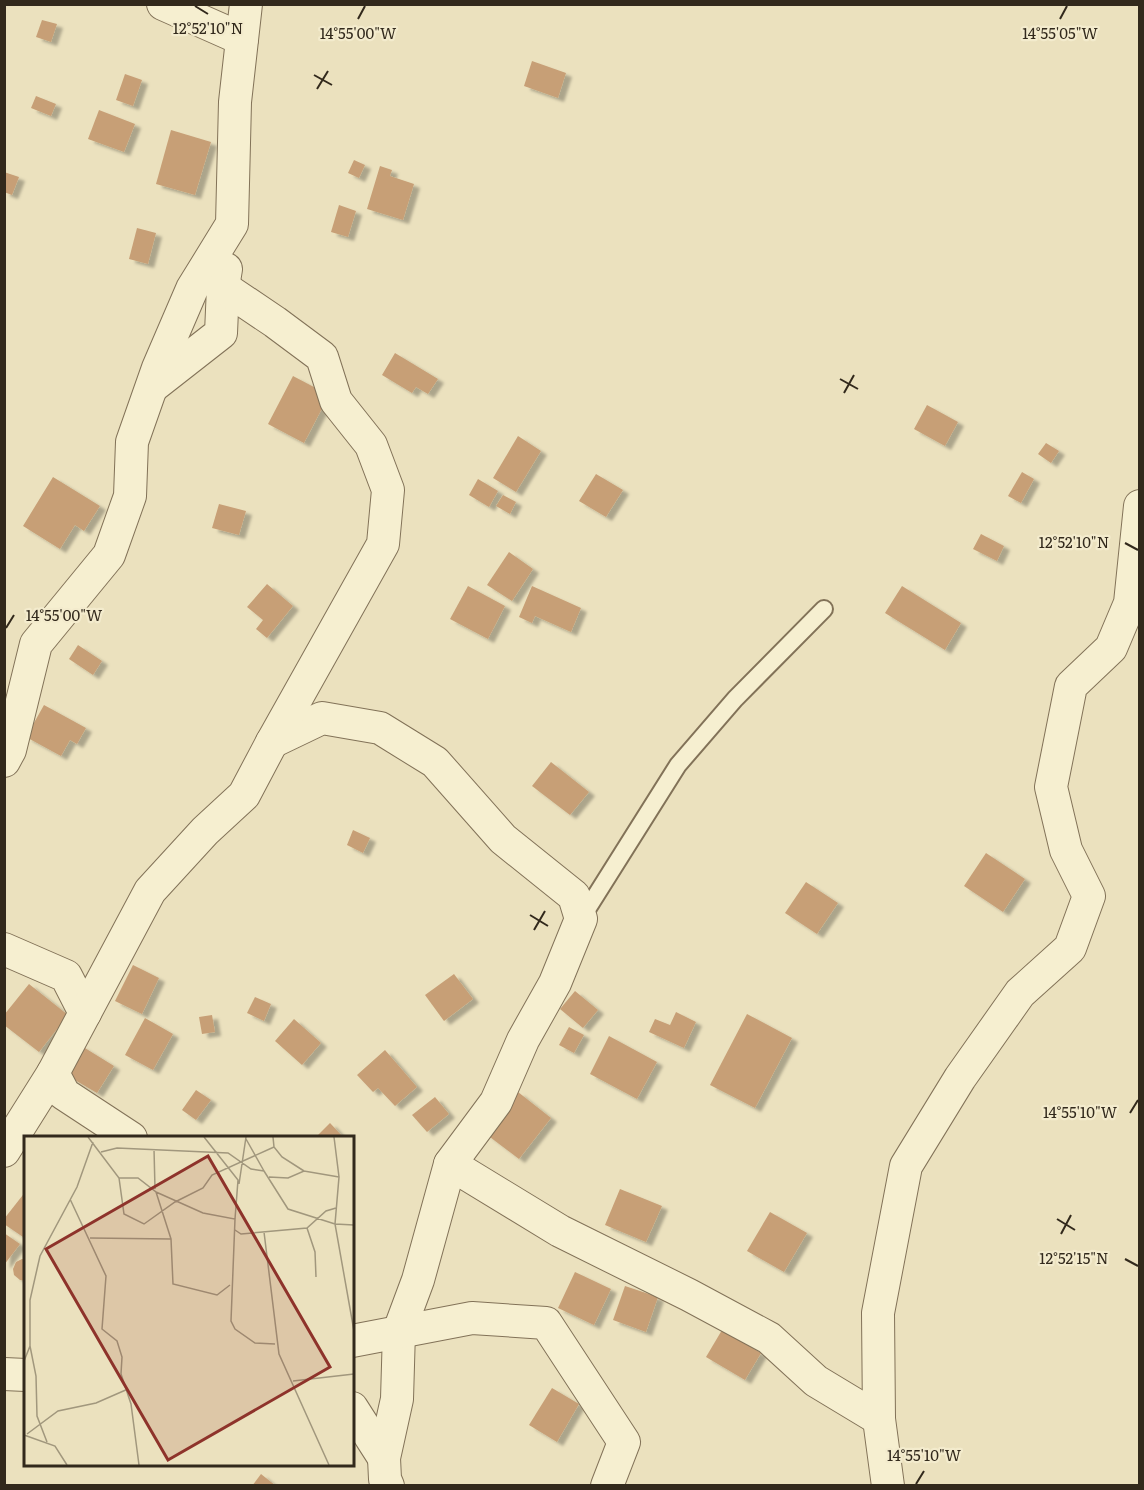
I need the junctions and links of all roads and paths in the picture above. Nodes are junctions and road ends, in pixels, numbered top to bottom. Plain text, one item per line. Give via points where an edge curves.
1 (163, 4) edge
2 (246, 4) edge
3 (242, 39) junction
4 (232, 224) junction
5 (223, 287) junction
6 (152, 387) junction
7 (1140, 506) edge
8 (1135, 597) edge
9 (824, 609) dead end
10 (272, 742) junction
11 (4, 761) edge
12 (581, 919) junction
13 (4, 949) edge
14 (85, 1013) junction
15 (54, 1072) junction
16 (129, 1136) edge
17 (4, 1152) edge
18 (450, 1164) junction
19 (399, 1331) junction
20 (354, 1341) edge
21 (4, 1374) edge
22 (24, 1376) edge
23 (354, 1412) edge
24 (879, 1419) junction
25 (385, 1477) edge
26 (607, 1485) edge
27 (888, 1485) edge

1 - 3 street
2 - 3 street
3 - 4 street via 235,102
4 - 5 street
4 - 6 street via 192,289
5 - 6 street via 221,333
5 - 10 street via 322,357 336,401 372,445 388,490 384,544
6 - 11 street via 132,442 130,496 109,555 36,644
7 - 8 street
8 - 24 street via 1111,648 1071,686 1051,787 1065,850 1089,896 1070,948 1020,993 960,1078 906,1166 878,1313
9 - 12 lane via 735,699 678,765
10 - 12 street via 322,718 380,728 435,762 503,839 574,896
10 - 14 street via 244,795 150,891
12 - 18 street via 555,983 523,1040 496,1102
13 - 14 street via 66,976
14 - 15 street
15 - 16 street via 64,1094
15 - 17 street
18 - 19 street via 418,1280
18 - 24 street via 560,1231 769,1338 816,1381
19 - 20 street
19 - 25 street via 397,1399
19 - 26 street via 472,1318 546,1323 624,1442
21 - 22 street
23 - 25 street
24 - 27 street

